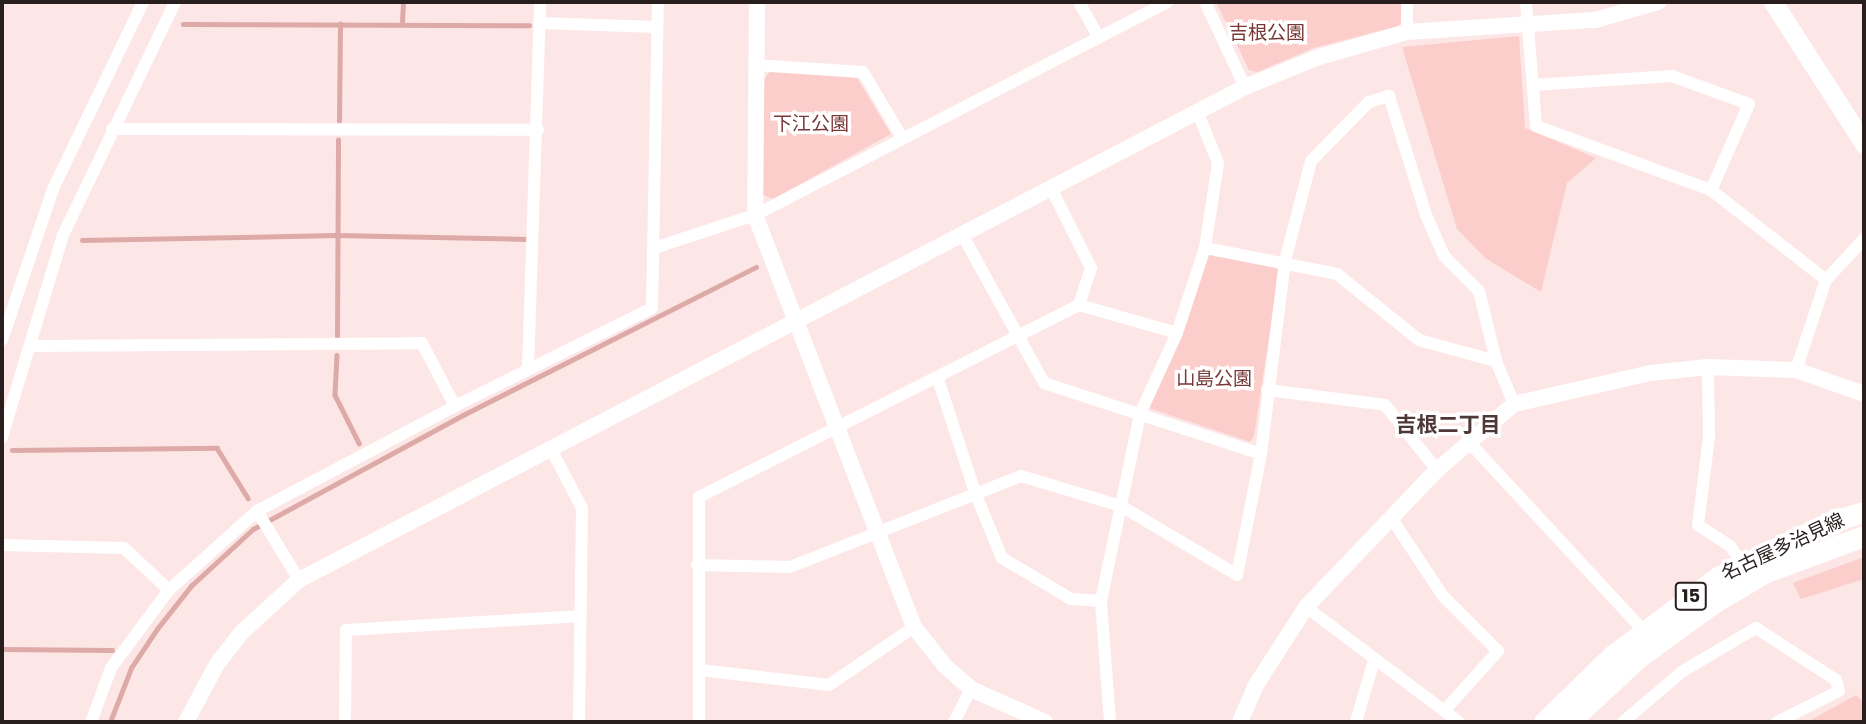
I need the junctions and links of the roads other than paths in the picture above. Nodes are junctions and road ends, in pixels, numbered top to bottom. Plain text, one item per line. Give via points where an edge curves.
1 (143, 2) edge
2 (175, 2) edge
3 (540, 2) edge
4 (658, 2) edge
5 (757, 2) edge
6 (1079, 2) edge
7 (1167, 2) edge
8 (1205, 2) edge
9 (1407, 2) edge
10 (1526, 2) edge
11 (1659, 2) edge
12 (1773, 2) edge
13 (540, 23) junction
14 (657, 27) junction
15 (1531, 27) junction
16 (1407, 32) junction
17 (1097, 35) junction
18 (756, 65) junction
19 (1534, 85) junction
20 (1245, 87) junction
21 (1198, 113) junction
22 (112, 129) junction
23 (538, 130) junction
24 (901, 136) junction
25 (1864, 144) edge
26 (1052, 190) junction
27 (1711, 190) junction
28 (755, 215) junction
29 (963, 236) junction
30 (1864, 239) edge
31 (654, 248) junction
32 (1205, 248) junction
33 (1285, 261) junction
34 (1826, 281) junction
35 (1079, 305) junction
36 (794, 325) junction
37 (1177, 333) junction
38 (1015, 338) junction
39 (2, 340) edge
40 (31, 346) junction
41 (1496, 361) junction
42 (1709, 367) junction
43 (528, 369) junction
44 (1796, 370) junction
45 (938, 379) junction
46 (1267, 390) junction
47 (1864, 394) edge
48 (1514, 404) junction
49 (454, 406) junction
50 (1140, 414) junction
51 (837, 429) junction
52 (2, 436) edge
53 (1467, 440) junction
54 (551, 449) junction
55 (1261, 454) junction
56 (1437, 470) junction
57 (976, 495) junction
58 (1121, 506) junction
59 (1864, 512) edge
60 (257, 513) junction
61 (1392, 519) junction
62 (877, 533) junction
63 (1864, 536) edge
64 (2, 545) edge
65 (1743, 563) junction
66 (697, 565) junction
67 (299, 580) junction
68 (169, 590) junction
69 (1101, 601) junction
70 (1306, 607) junction
71 (579, 616) junction
72 (914, 627) junction
73 (1643, 630) junction
74 (1374, 660) junction
75 (699, 670) junction
76 (971, 689) junction
77 (1446, 710) junction
78 (91, 722) edge
79 (186, 722) edge
80 (345, 722) edge
81 (579, 722) edge
82 (699, 722) edge
83 (954, 722) edge
84 (1045, 722) edge
85 (1110, 722) edge
86 (1240, 722) edge
87 (1356, 722) edge
88 (1460, 722) edge
89 (1544, 722) edge
90 (1569, 722) edge
91 (1623, 722) edge
92 (1777, 722) edge

1 - 39 street via 53,189
2 - 22 street
3 - 13 street
4 - 14 street
5 - 18 street
6 - 17 street
7 - 17 street
8 - 20 street
9 - 16 street
10 - 15 street
11 - 15 street via 1595,20
12 - 25 main road
13 - 14 street
13 - 23 street
14 - 31 street
15 - 16 street
15 - 19 street
16 - 20 street via 1319,57
17 - 24 street
18 - 24 street via 863,72
18 - 28 street
19 - 27 street via 1536,125
19 - 27 street via 1672,76 1749,104
20 - 21 street
21 - 26 street
21 - 32 street via 1218,163
22 - 23 street
22 - 40 street via 63,235
23 - 43 street
24 - 28 street
26 - 29 street
26 - 35 street via 1091,268
27 - 34 street
28 - 31 street
28 - 36 street
29 - 36 street
29 - 38 street
30 - 34 street
31 - 43 street via 652,308
32 - 33 street
32 - 37 street
33 - 41 street via 1337,274 1419,340
33 - 41 street via 1311,161 1369,102 1389,96 1444,256 1479,291
33 - 46 street
34 - 44 street
35 - 37 street
35 - 38 street
36 - 51 street
36 - 54 street
37 - 50 street
38 - 45 street
38 - 50 street via 1044,383
40 - 49 street via 422,343
40 - 52 street
41 - 48 street
42 - 44 street
42 - 48 street via 1651,373
42 - 65 street via 1709,437 1698,524 1730,546
43 - 49 street
44 - 47 street
45 - 51 street
45 - 57 street
46 - 55 street
46 - 56 street via 1385,405
48 - 53 street
49 - 60 street
50 - 55 street
50 - 58 street
51 - 62 street
51 - 66 street via 699,497
53 - 56 street
53 - 73 street
54 - 67 street
54 - 71 street via 582,508
55 - 58 street via 1237,575
56 - 61 street
57 - 58 street via 1021,476
57 - 62 street
57 - 69 street via 1002,558 1072,599
58 - 69 street
59 - 65 main road, 名古屋多治見線 / 15 via 1833,521
60 - 67 street
60 - 68 street
61 - 70 street
61 - 77 street via 1443,596 1498,652
62 - 66 street via 790,567
62 - 72 street
63 - 90 main road, 名古屋多治見線 / 15 via 1766,572 1712,604 1638,657
64 - 68 street via 124,548
65 - 73 main road, 名古屋多治見線 / 15
66 - 75 street
67 - 79 street via 243,632 217,664
68 - 78 street via 111,668
69 - 85 street
70 - 74 street
70 - 86 street via 1262,674
71 - 80 street via 346,630
71 - 81 street
72 - 75 street via 828,685
72 - 76 street via 945,666
73 - 89 main road, 名古屋多治見線 / 15
74 - 77 street
74 - 87 street
75 - 82 street
76 - 83 street
76 - 84 street
77 - 88 street
91 - 92 street via 1683,671 1756,628 1836,680 1839,691

